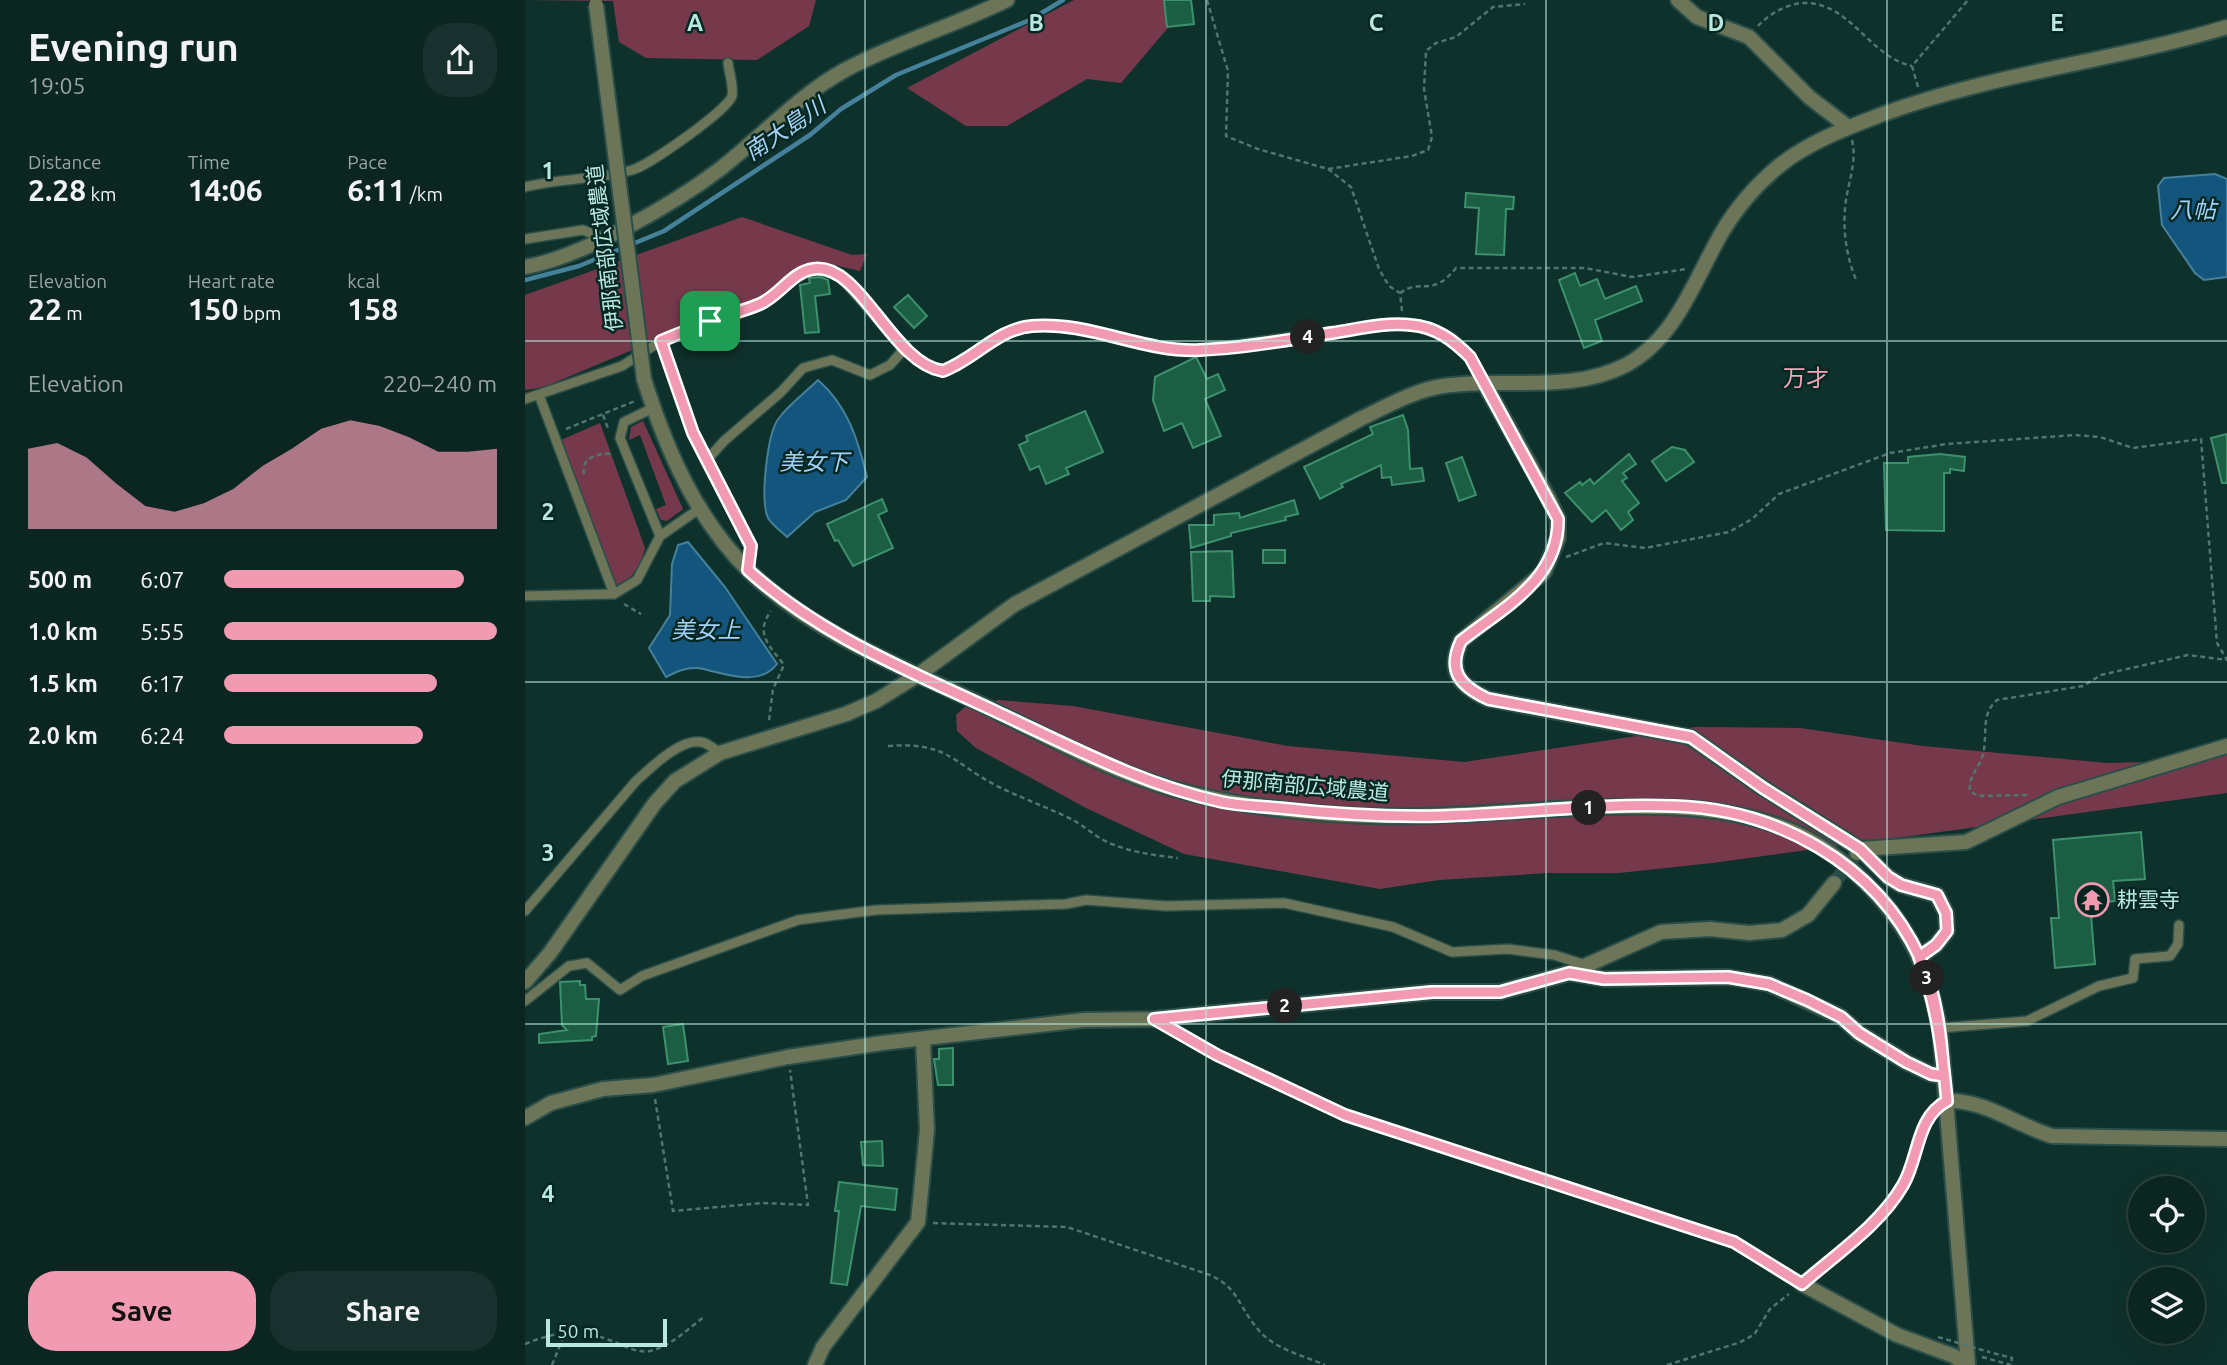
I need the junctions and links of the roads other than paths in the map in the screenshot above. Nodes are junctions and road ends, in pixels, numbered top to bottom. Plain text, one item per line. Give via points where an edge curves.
1 (1007, 0) edge
2 (1678, 0) edge
3 (596, 3) edge
4 (2227, 27) edge
5 (728, 63) dead end
6 (1848, 127) junction
7 (525, 187) edge
8 (603, 238) junction
9 (525, 239) edge
10 (525, 267) edge
11 (661, 341) junction
12 (904, 349) junction
13 (1484, 383) junction
14 (539, 395) junction
15 (525, 399) edge
16 (653, 408) junction
17 (706, 461) junction
18 (699, 509) junction
19 (660, 536) junction
20 (748, 570) junction
21 (614, 594) junction
22 (525, 596) edge
23 (918, 675) junction
24 (2226, 745) edge
25 (720, 753) junction
26 (1858, 853) junction
27 (1834, 883) tunnel mouth
28 (525, 911) edge
29 (2179, 925) dead end
30 (1919, 957) junction
31 (1586, 965) junction
32 (1569, 973) junction
33 (525, 982) edge
34 (525, 1001) edge
35 (1940, 1028) junction
36 (923, 1039) junction
37 (1944, 1076) junction
38 (1947, 1101) junction
39 (525, 1118) edge
40 (2227, 1139) edge
41 (1802, 1284) road end
42 (1971, 1362) edge
43 (815, 1365) edge

1 - 8 street via 844,70 718,170
2 - 6 street via 1697,17 1749,37 1809,97
3 - 16 street, 伊那南部広域農道, bridge via 644,379
4 - 6 street via 1921,100
5 - 7 lane via 732,94 727,103 637,169
6 - 13 street via 1782,163 1761,182 1723,232 1669,329 1647,352 1624,366 1567,382
8 - 9 lane via 583,230
8 - 10 street
11 - 12 lane via 762,303 802,272 815,268 840,276
11 - 14 lane via 622,366
11 - 17 lane
12 - 13 lane via 921,363 943,371 1002,334 1030,326 1077,328 1170,349 1199,350 1403,325 1452,338 1470,357
12 - 17 lane via 890,365 870,375 832,360 803,368
13 - 23 street via 1441,386 1360,419 1015,604
13 - 26 street via 1558,519 1558,538 1550,563 1529,587 1461,641 1454,668 1463,683 1488,699 1691,737
14 - 15 lane
14 - 21 lane
16 - 18 street, 伊那南部広域農道
16 - 19 lane via 624,422 620,438
17 - 20 lane via 751,546
18 - 19 lane
18 - 20 street, 伊那南部広域農道
19 - 21 lane via 637,580
20 - 23 street, 伊那南部広域農道 via 781,600
21 - 22 lane
23 - 25 street via 846,714
23 - 30 street, 伊那南部広域農道 via 1090,757 1154,783 1224,802 1345,815 1442,816 1675,806 1764,821 1812,842 1857,875 1885,904
24 - 26 street via 2058,797 1966,842
25 - 28 lane via 695,742 648,771
25 - 33 street via 675,781 655,803
26 - 30 street via 1901,885 1937,895 1946,913 1947,931
27 - 31 street via 1808,915 1782,930 1661,932
29 - 35 lane via 2178,944 2170,956 2136,960 2133,978 2099,986 2027,1021
30 - 35 street, 伊那南部広域農道
31 - 32 street
31 - 34 lane via 1508,949 1451,952 1393,927 1284,903 1167,906 1086,900 876,911 797,920 642,976 620,990 587,963 569,966
32 - 36 street via 1500,992 1432,992 1154,1019 1084,1020
32 - 37 street via 1604,979 1728,977 1769,984 1841,1017 1906,1062
35 - 37 street, 伊那南部広域農道
36 - 39 street via 788,1057 653,1085 603,1089 551,1103
36 - 43 street via 927,1130 918,1222 823,1347
37 - 38 street, 伊那南部広域農道
38 - 40 street via 1980,1105 2052,1136
38 - 42 street, 伊那南部広域農道
41 - 42 street via 1896,1335

